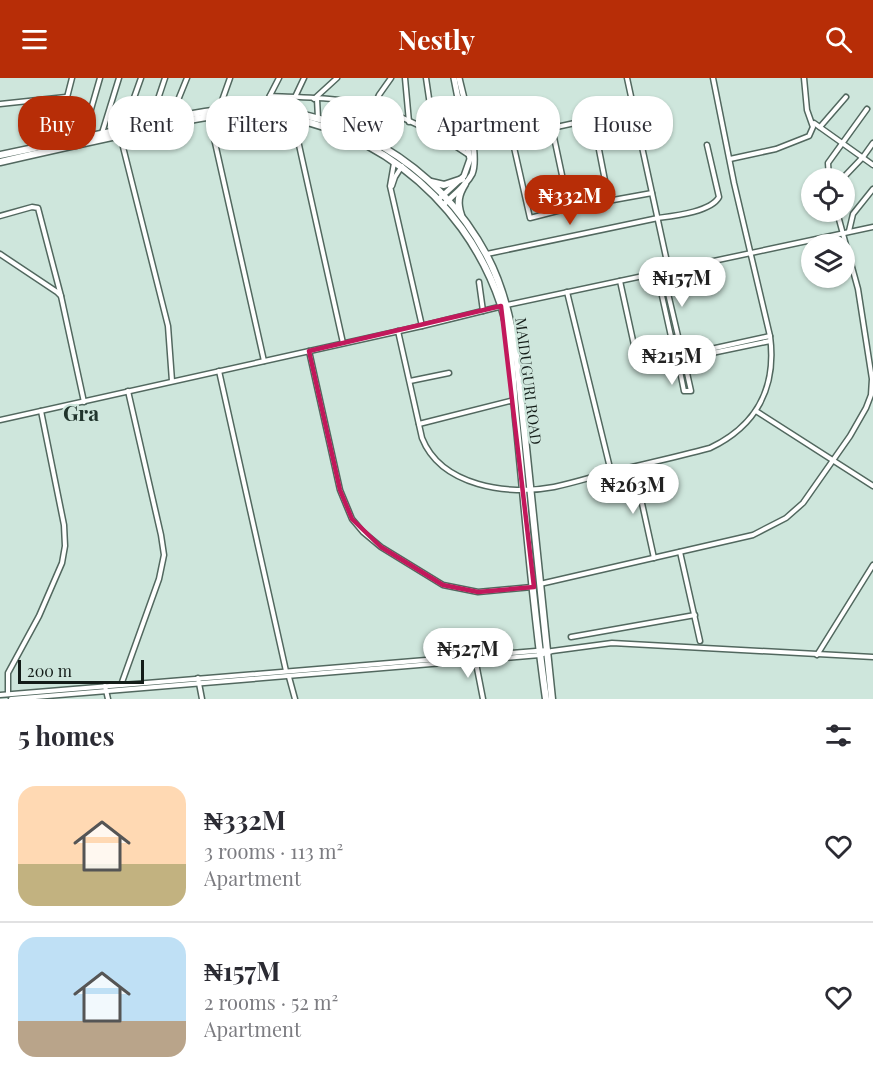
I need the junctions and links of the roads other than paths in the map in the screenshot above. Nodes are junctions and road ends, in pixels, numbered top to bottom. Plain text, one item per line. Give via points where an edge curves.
1 (72, 78) edge
2 (100, 78) edge
3 (119, 78) edge
4 (141, 78) edge
5 (165, 78) edge
6 (188, 78) edge
7 (230, 78) edge
8 (304, 78) edge
9 (337, 78) edge
10 (390, 78) edge
11 (405, 78) edge
12 (426, 78) edge
13 (454, 78) edge
14 (459, 78) edge
15 (627, 78) edge
16 (713, 78) edge
17 (804, 78) edge
18 (277, 79) edge
19 (66, 96) edge
20 (95, 96) edge
21 (135, 96) edge
22 (159, 96) edge
23 (180, 96) edge
24 (224, 96) edge
25 (270, 96) edge
26 (295, 96) edge
27 (379, 96) edge
28 (429, 96) edge
29 (459, 96) edge
30 (462, 96) edge
31 (631, 96) edge
32 (846, 97) dead end
33 (309, 98) edge
34 (316, 99) junction
35 (321, 99) edge
36 (18, 102) edge
37 (0, 104) edge
38 (867, 109) dead end
39 (309, 116) edge
40 (318, 118) junction
41 (404, 120) edge
42 (309, 122) edge
43 (409, 122) junction
44 (813, 123) junction
45 (416, 125) edge
46 (820, 128) junction
47 (108, 133) edge
48 (102, 134) junction
49 (96, 135) edge
50 (843, 142) junction
51 (873, 143) edge
52 (707, 145) dead end
53 (31, 150) edge
54 (44, 150) edge
55 (124, 150) edge
56 (217, 150) edge
57 (300, 150) edge
58 (462, 150) edge
59 (470, 150) edge
60 (471, 150) edge
61 (515, 150) edge
62 (557, 150) edge
63 (599, 150) edge
64 (643, 150) edge
65 (0, 155) edge
66 (470, 155) junction
67 (863, 157) junction
68 (730, 159) junction
69 (394, 161) junction
70 (0, 162) edge
71 (873, 165) edge
72 (402, 166) junction
73 (828, 168) edge
74 (853, 168) edge
75 (428, 181) junction
76 (463, 182) junction
77 (873, 189) edge
78 (391, 190) junction
79 (652, 192) junction
80 (443, 200) junction
81 (609, 201) junction
82 (569, 208) junction
83 (0, 216) edge
84 (658, 218) junction
85 (462, 219) junction
86 (840, 222) edge
87 (873, 227) edge
88 (849, 231) junction
89 (843, 233) junction
90 (750, 252) junction
91 (0, 254) edge
92 (486, 255) junction
93 (669, 271) junction
94 (663, 272) junction
95 (657, 273) junction
96 (620, 281) junction
97 (479, 282) dead end
98 (567, 292) junction
99 (61, 296) junction
100 (504, 305) junction
101 (483, 311) junction
102 (675, 323) junction
103 (669, 324) junction
104 (422, 326) junction
105 (398, 331) junction
106 (770, 338) junction
107 (343, 343) junction
108 (681, 348) junction
109 (674, 350) junction
110 (309, 351) junction
111 (688, 356) junction
112 (264, 361) junction
113 (685, 364) junction
114 (679, 366) junction
115 (639, 368) dead end
116 (219, 371) junction
117 (449, 373) dead end
118 (172, 381) junction
119 (410, 381) junction
120 (128, 391) junction
121 (514, 400) junction
122 (84, 402) junction
123 (41, 411) junction
124 (756, 411) junction
125 (0, 420) edge
126 (419, 424) junction
127 (832, 461) junction
128 (634, 467) junction
129 (611, 472) junction
130 (873, 486) edge
131 (526, 489) junction
132 (680, 552) junction
133 (654, 558) junction
134 (873, 565) edge
135 (537, 585) junction
136 (695, 615) junction
137 (571, 637) dead end
138 (700, 641) dead end
139 (544, 652) junction
140 (817, 655) junction
141 (475, 657) junction
142 (873, 657) edge
143 (285, 671) junction
144 (289, 677) junction
145 (198, 678) junction
146 (121, 684) junction
147 (199, 684) junction
148 (105, 686) junction
149 (119, 690) junction
150 (106, 692) junction
151 (0, 695) edge
152 (10, 697) edge
153 (108, 699) edge
154 (202, 699) edge
155 (295, 699) edge
156 (483, 699) edge
157 (546, 699) edge
158 (552, 699) edge

1 - 19 street
2 - 20 street
3 - 48 street
4 - 21 street
5 - 22 street
6 - 23 street
7 - 24 street
8 - 26 street
9 - 34 street
10 - 27 street
11 - 43 street
12 - 28 street
13 - 29 main road
14 - 30 main road
15 - 31 street
16 - 68 street
17 - 44 street via 807,112
18 - 25 street
32 - 46 street
33 - 34 street
34 - 35 street
34 - 40 street
36 - 37 street
38 - 50 street
39 - 40 highway, MAIDUGURI ROAD
40 - 75 highway, MAIDUGURI ROAD via 390,150
41 - 43 street
42 - 69 highway, MAIDUGURI ROAD via 354,138
43 - 45 street
44 - 46 street
44 - 68 street via 812,131 804,139
46 - 50 street
47 - 48 highway, MAIDUGURI ROAD
48 - 49 highway, MAIDUGURI ROAD
50 - 67 street
50 - 73 street
51 - 67 street
52 - 84 street via 718,200 681,215
53 - 65 highway, MAIDUGURI ROAD
54 - 70 highway, MAIDUGURI ROAD
55 - 118 street via 168,326
56 - 112 street
57 - 107 street
58 - 66 street
59 - 66 main road
60 - 76 main road via 474,166
61 - 82 street via 530,218
62 - 82 street
63 - 81 street
64 - 79 street
66 - 76 main road
67 - 71 street
67 - 74 street
68 - 90 street
69 - 72 highway, MAIDUGURI ROAD
69 - 78 street
72 - 78 street
72 - 80 highway, MAIDUGURI ROAD
75 - 76 highway via 444,185
75 - 80 highway, MAIDUGURI ROAD
76 - 80 main road
76 - 85 highway via 458,205
77 - 88 street via 850,219
78 - 104 street
79 - 81 street
79 - 84 street
80 - 85 highway, MAIDUGURI ROAD
80 - 100 highway, MAIDUGURI ROAD via 471,240
81 - 82 street
83 - 99 street via 38,208
84 - 92 street
84 - 93 street
85 - 92 highway, MAIDUGURI ROAD
86 - 89 street
87 - 88 street
88 - 89 street
89 - 90 street
89 - 127 street via 858,289 872,379 866,408
90 - 93 street
90 - 106 street
91 - 99 street
92 - 100 highway, MAIDUGURI ROAD
93 - 94 street
94 - 95 street
94 - 102 street
95 - 96 street
95 - 103 street
96 - 98 street
96 - 115 street
97 - 101 street
98 - 100 street
98 - 129 street
99 - 122 street
100 - 101 street
100 - 121 highway, MAIDUGURI ROAD
100 - 131 highway, MAIDUGURI ROAD via 517,360
101 - 104 street
102 - 103 street
102 - 108 street
103 - 109 street
104 - 105 street
105 - 107 street
105 - 119 street
106 - 111 street
106 - 124 street via 770,378
107 - 110 street
108 - 109 street
108 - 111 street
109 - 114 street via 672,360
110 - 112 street
110 - 135 street via 340,490 352,519 363,532 443,585 478,592
111 - 113 street
112 - 116 street
113 - 114 street
113 - 114 street via 691,391 684,391
116 - 118 street
116 - 143 street
117 - 119 street
118 - 120 street
119 - 126 street
120 - 122 street
120 - 146 street via 164,555
121 - 126 street
121 - 131 highway, MAIDUGURI ROAD
122 - 123 street
123 - 125 street
123 - 152 street via 65,546 62,563 39,616 8,673
124 - 127 street
124 - 128 street via 743,427 710,448
126 - 131 street via 427,450 453,474 478,484
127 - 130 street
127 - 132 street via 803,503 786,518 753,535
128 - 129 street
128 - 133 street
129 - 131 street via 552,487
131 - 135 highway, MAIDUGURI ROAD
132 - 133 street
132 - 136 street
133 - 135 street
134 - 140 street
135 - 139 highway, MAIDUGURI ROAD
136 - 137 street
136 - 138 street
139 - 140 street via 612,643
139 - 141 street
139 - 157 highway, MAIDUGURI ROAD
139 - 158 highway, MAIDUGURI ROAD
140 - 142 street
141 - 143 street
141 - 144 street
141 - 156 street
143 - 145 street
144 - 147 street
144 - 155 street
145 - 146 street
145 - 147 street
146 - 148 street
146 - 149 street
147 - 149 street
147 - 154 street
148 - 150 street
148 - 152 street
149 - 150 street
150 - 152 street
150 - 153 street
151 - 152 street

